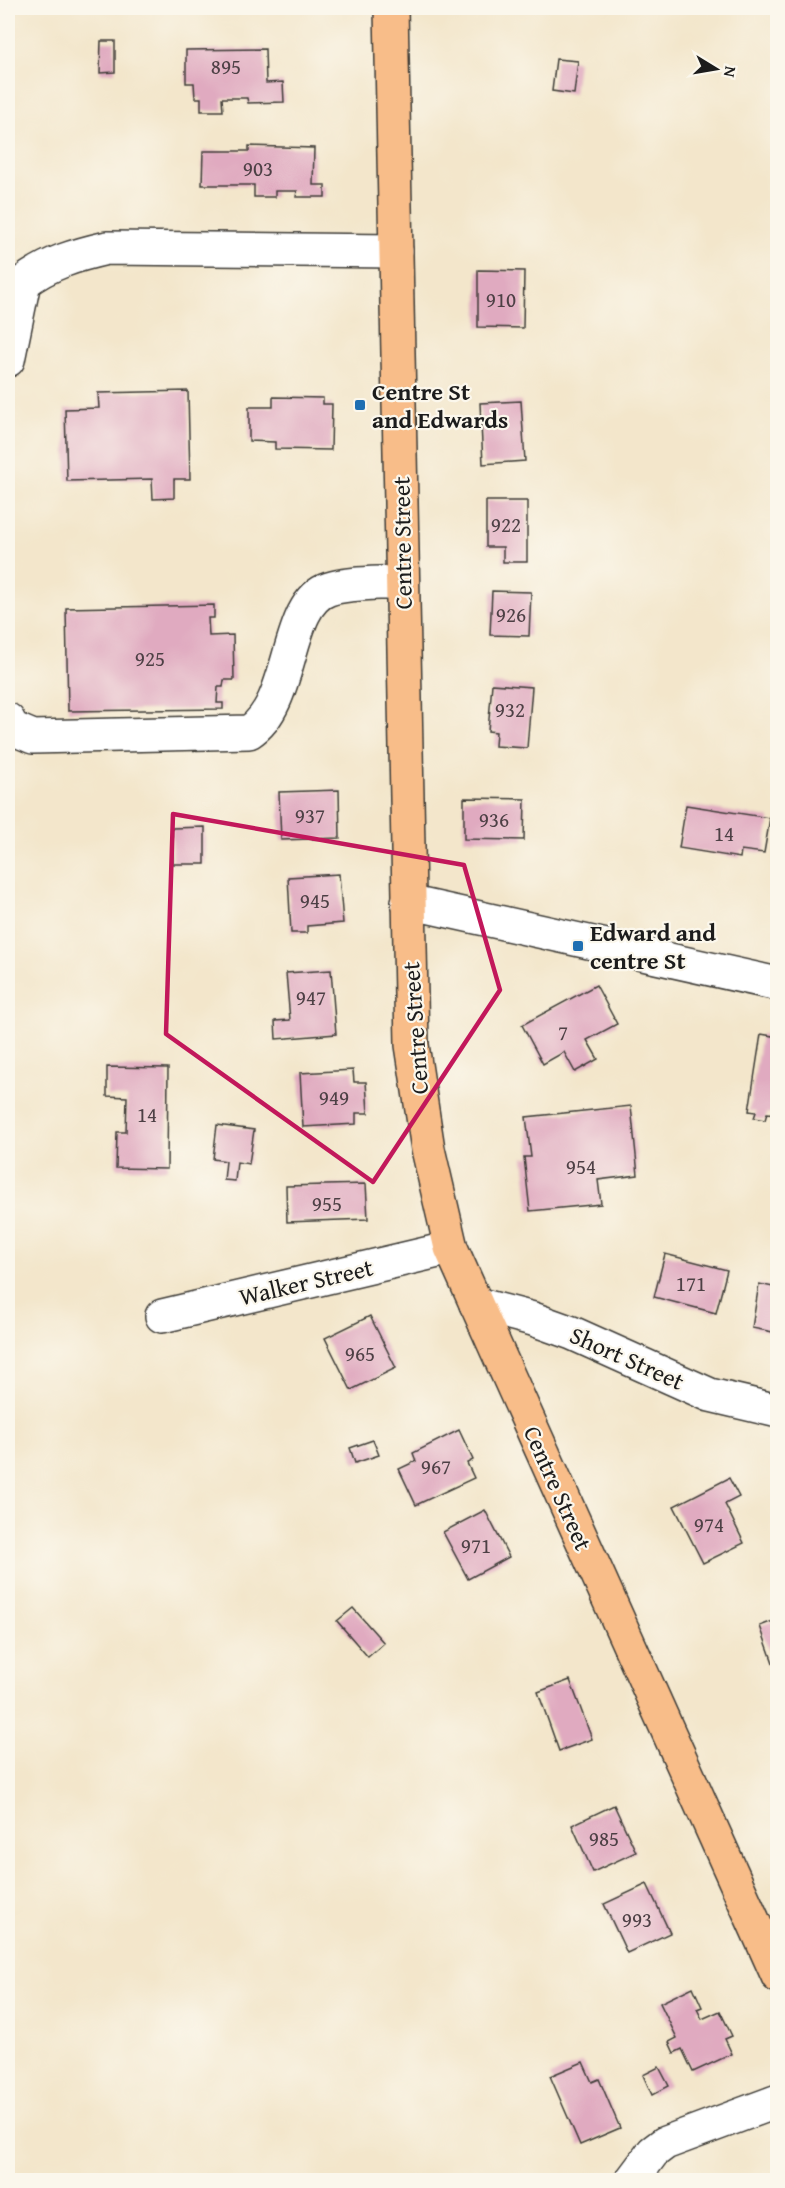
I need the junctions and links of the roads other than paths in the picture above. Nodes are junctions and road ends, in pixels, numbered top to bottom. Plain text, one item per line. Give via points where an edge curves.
1 (391, 8) edge
2 (396, 252) junction
3 (8, 360) edge
4 (402, 582) junction
5 (8, 720) edge
6 (408, 902) junction
7 (777, 984) edge
8 (451, 1248) junction
9 (476, 1304) junction
10 (162, 1316) dead end
11 (777, 1411) edge
12 (777, 1976) edge
13 (777, 2101) edge
14 (632, 2181) edge

1 - 2 main road, Centre Street
2 - 3 street via 107,248 80,254 43,267 24,282
2 - 4 main road, Centre Street
4 - 5 street via 330,588 318,594 306,606 277,697 263,723 249,732 33,737 12,728
4 - 6 main road, Centre Street
6 - 7 street
6 - 8 main road, Centre Street via 412,1046 428,1149
8 - 9 main road, Centre Street
8 - 10 street, Walker Street
9 - 11 street, Short Street via 572,1333 710,1395
9 - 12 main road, Centre Street
13 - 14 street via 665,2143 653,2152

